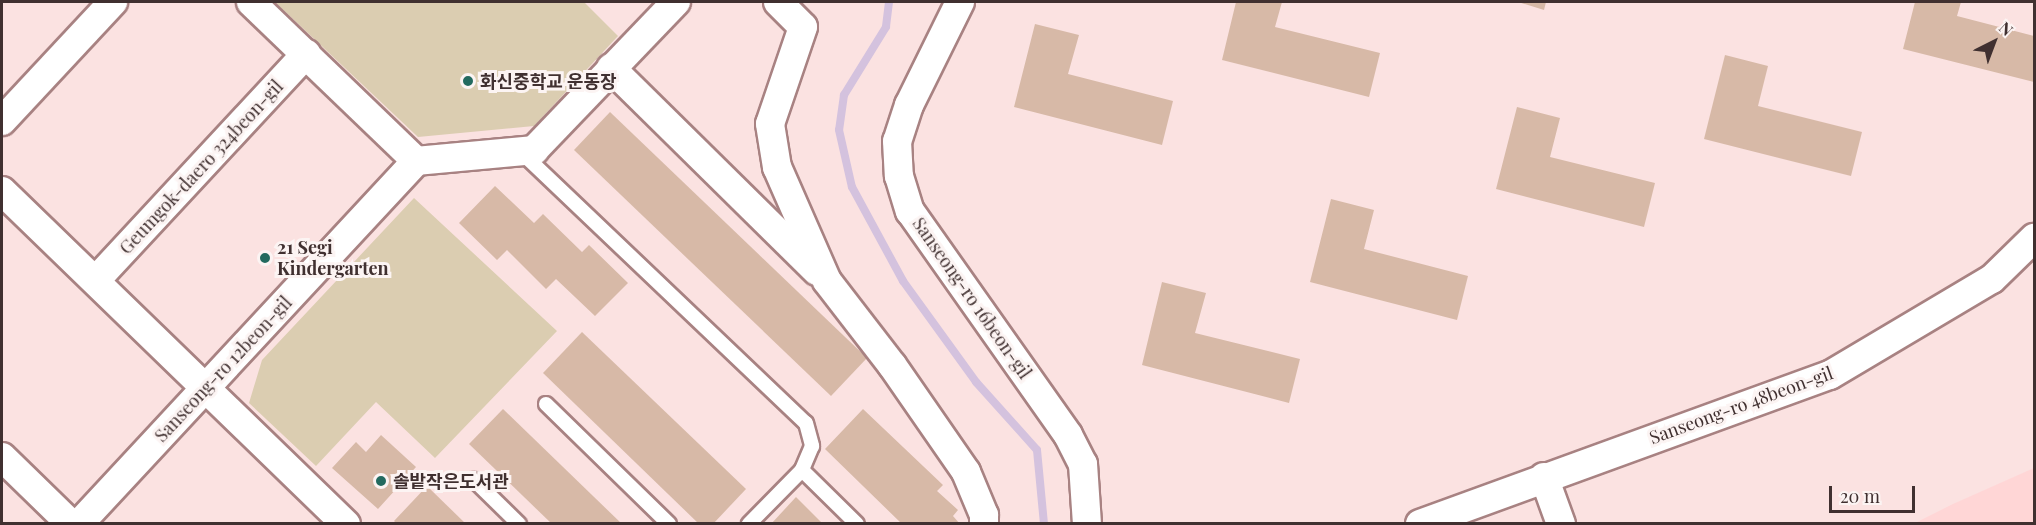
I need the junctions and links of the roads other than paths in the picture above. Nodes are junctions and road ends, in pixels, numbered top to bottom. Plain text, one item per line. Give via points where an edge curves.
1 (113, 2) edge
2 (251, 2) edge
3 (676, 2) edge
4 (778, 2) edge
5 (960, 2) edge
6 (306, 54) junction
7 (611, 68) junction
8 (2, 121) edge
9 (520, 151) junction
10 (416, 161) junction
11 (2, 191) edge
12 (2034, 237) edge
13 (96, 280) junction
14 (827, 281) junction
15 (206, 386) junction
16 (546, 404) dead end
17 (2, 457) edge
18 (802, 470) junction
19 (1544, 477) junction
20 (474, 480) dead end
21 (1425, 523) edge
22 (71, 524) edge
23 (79, 524) edge
24 (346, 524) edge
25 (519, 524) edge
26 (669, 524) edge
27 (749, 524) edge
28 (857, 524) edge
29 (984, 524) edge
30 (1087, 524) edge
31 (1561, 524) edge

1 - 8 street
2 - 6 street
3 - 7 street
4 - 14 street via 803,27 770,124 771,144
5 - 30 street, Sanseong-ro 16beon-gil via 909,105 897,141 899,176 910,211 1068,435 1083,464
6 - 10 street
6 - 13 street, Geumgok-daero 324beon-gil
7 - 9 street via 534,150
7 - 14 street
9 - 10 street
9 - 18 lane via 806,423 812,446
10 - 15 street, Sanseong-ro 12beon-gil
11 - 13 street
12 - 19 street, Sanseong-ro 48beon-gil via 1992,279 1830,375
13 - 15 street
14 - 29 street via 892,365 966,472
15 - 23 street, Sanseong-ro 12beon-gil
15 - 24 street
16 - 26 lane
17 - 22 street
18 - 27 lane
18 - 28 lane
19 - 21 street, Sanseong-ro 48beon-gil
19 - 31 street
20 - 25 lane

